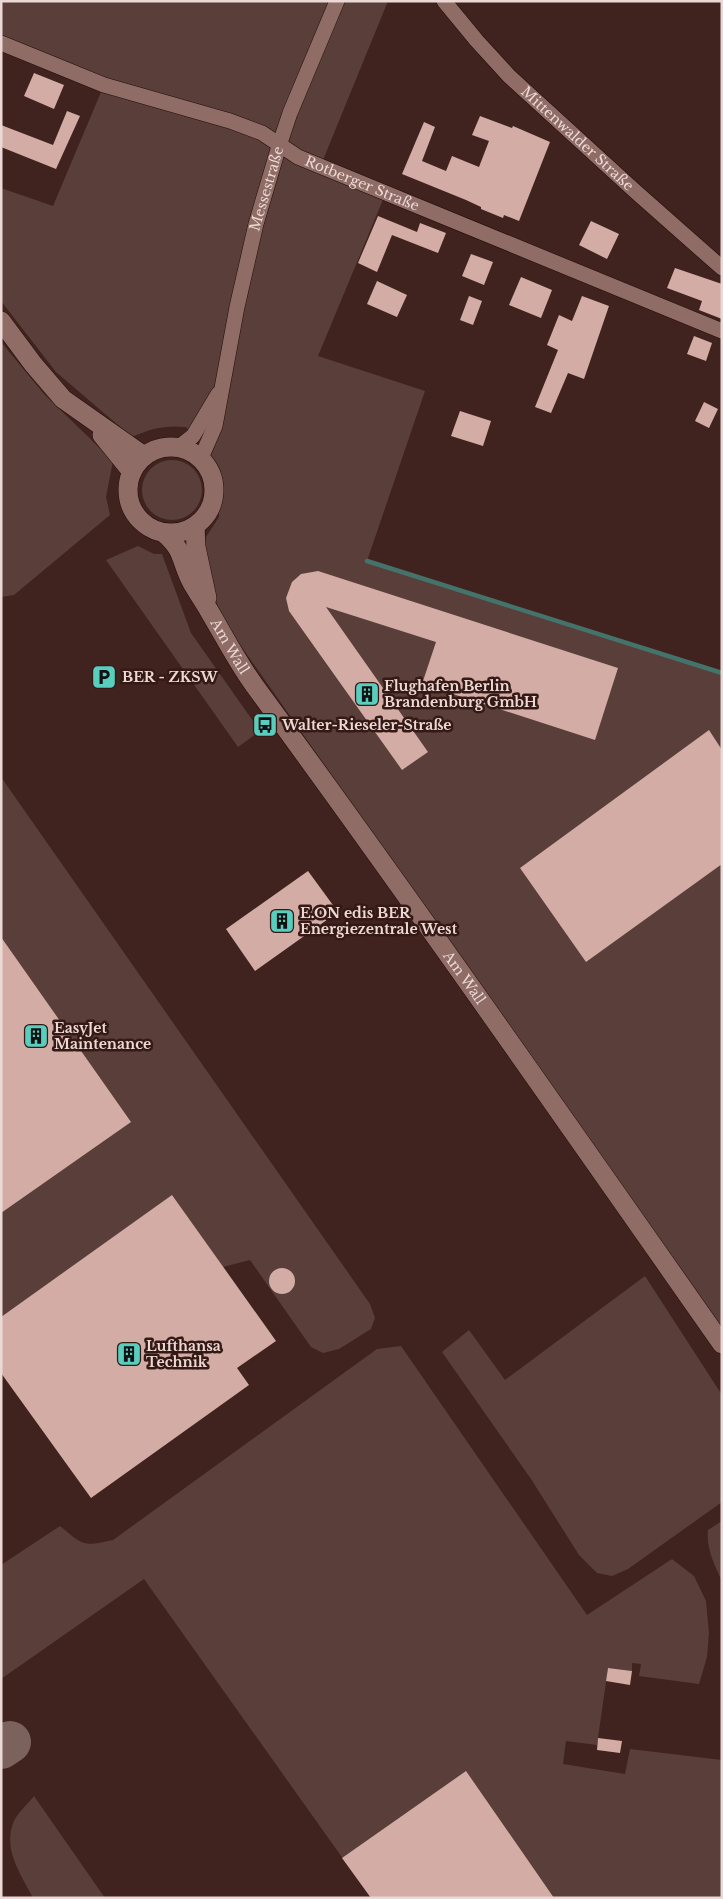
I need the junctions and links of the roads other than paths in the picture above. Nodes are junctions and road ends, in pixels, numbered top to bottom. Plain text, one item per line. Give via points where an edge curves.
1 (337, 1) edge
2 (444, 1) edge
3 (1, 43) edge
4 (279, 146) junction
5 (722, 268) edge
6 (1, 321) edge
7 (722, 331) edge
8 (222, 386) junction
9 (89, 418) junction
10 (178, 447) junction
11 (144, 456) junction
12 (201, 458) junction
13 (132, 472) junction
14 (195, 526) junction
15 (164, 533) junction
16 (208, 609) junction
17 (722, 1344) edge

1 - 4 street, Messestraße
2 - 5 street, Mittenwalder Straße via 509,76
3 - 4 street, Rotberger Straße via 104,85 230,121 262,133
4 - 7 street, Rotberger Straße via 306,161
4 - 8 street, Messestraße via 236,307
6 - 9 street via 53,388
8 - 10 street, Messestraße via 194,436
8 - 12 street, Messestraße via 215,426
9 - 11 street
9 - 13 street
10 - 11 street via 154,450
10 - 12 street
11 - 13 street
12 - 14 street via 213,478 215,490 211,508
13 - 15 street via 128,492 134,513 150,528
14 - 15 street via 180,532
14 - 16 street, Am Wall
15 - 16 street, Am Wall via 175,542 189,577
16 - 17 street, Am Wall via 252,682 368,841

